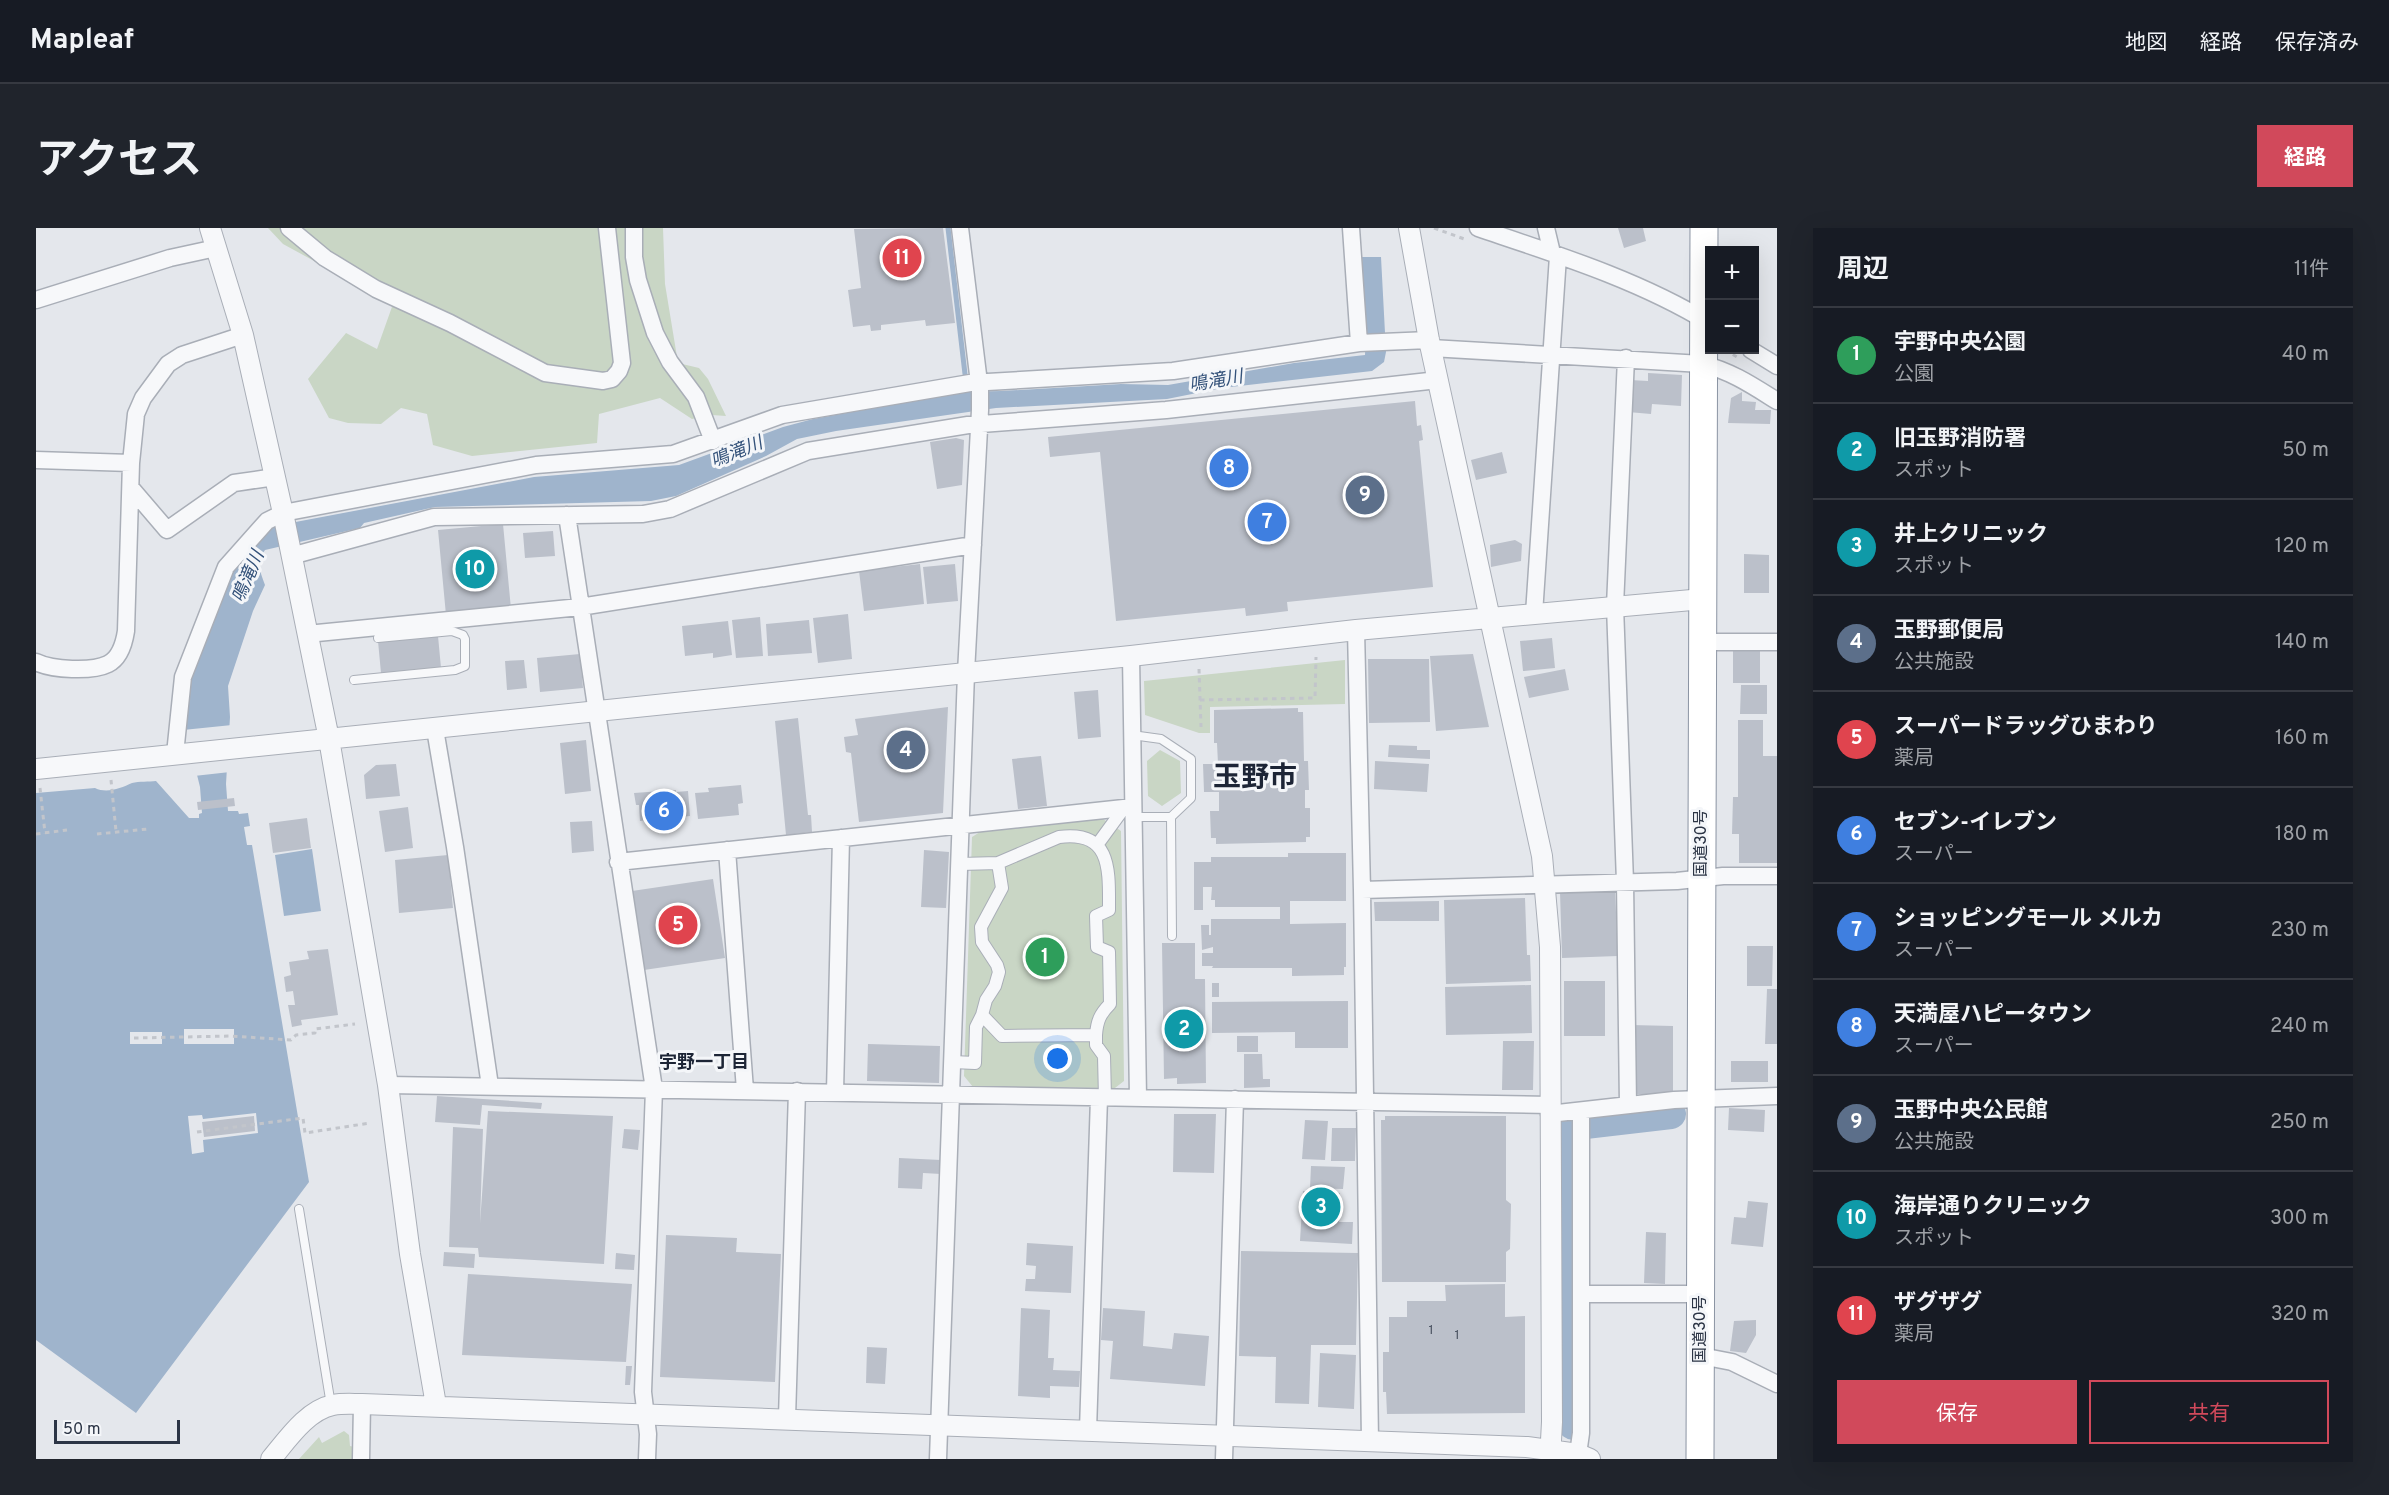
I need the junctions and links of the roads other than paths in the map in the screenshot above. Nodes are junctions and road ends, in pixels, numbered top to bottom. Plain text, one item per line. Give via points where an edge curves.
1 (210, 228) edge
2 (289, 228) edge
3 (607, 228) edge
4 (634, 228) edge
5 (960, 228) edge
6 (1351, 228) edge
7 (1409, 228) edge
8 (1478, 228) edge
9 (1546, 228) edge
10 (1704, 228) edge
11 (216, 248) junction
12 (1555, 255) junction
13 (36, 300) edge
14 (1706, 300) edge
15 (1705, 320) edge
16 (1705, 332) edge
17 (243, 335) junction
18 (1362, 343) junction
19 (1430, 344) junction
20 (1551, 354) junction
21 (1758, 354) edge
22 (1626, 358) junction
23 (1702, 364) junction
24 (1777, 366) edge
25 (1438, 380) junction
26 (979, 387) junction
27 (1777, 401) edge
28 (980, 417) junction
29 (712, 441) junction
30 (36, 460) edge
31 (131, 463) junction
32 (275, 477) junction
33 (131, 488) junction
34 (567, 516) junction
35 (284, 517) junction
36 (973, 545) junction
37 (290, 552) junction
38 (1703, 598) junction
39 (580, 606) junction
40 (1615, 606) junction
41 (1534, 614) junction
42 (1488, 618) junction
43 (1356, 630) junction
44 (307, 634) junction
45 (378, 638) dead end
46 (1703, 642) junction
47 (1777, 642) edge
48 (1131, 656) junction
49 (36, 662) edge
50 (966, 673) junction
51 (354, 680) dead end
52 (596, 712) junction
53 (435, 729) junction
54 (1132, 735) junction
55 (329, 739) junction
56 (182, 754) junction
57 (39, 783) edge
58 (1130, 811) junction
59 (1171, 817) junction
60 (962, 825) junction
61 (841, 838) junction
62 (1097, 845) junction
63 (727, 850) junction
64 (618, 862) junction
65 (998, 863) junction
66 (960, 864) junction
67 (1777, 876) edge
68 (1701, 879) junction
69 (1625, 882) junction
70 (1546, 884) junction
71 (1362, 890) junction
72 (1172, 936) dead end
73 (982, 1015) junction
74 (1096, 1035) junction
75 (953, 1062) junction
76 (387, 1085) junction
77 (490, 1086) junction
78 (654, 1089) junction
79 (745, 1090) junction
80 (797, 1091) junction
81 (835, 1092) junction
82 (952, 1095) junction
83 (1777, 1096) edge
84 (1102, 1098) junction
85 (1138, 1098) junction
86 (1235, 1099) junction
87 (1702, 1100) junction
88 (1365, 1101) junction
89 (1628, 1105) junction
90 (1550, 1110) junction
91 (1581, 1120) junction
92 (299, 1209) dead end
93 (1582, 1294) junction
94 (1701, 1294) junction
95 (1701, 1356) junction
96 (1777, 1384) edge
97 (362, 1404) junction
98 (331, 1405) junction
99 (436, 1405) junction
100 (646, 1413) junction
101 (787, 1418) junction
102 (940, 1424) junction
103 (1088, 1430) junction
104 (1225, 1435) junction
105 (1370, 1441) junction
106 (1550, 1454) edge
107 (1584, 1457) edge
108 (271, 1459) edge
109 (361, 1459) edge
110 (647, 1459) edge
111 (938, 1459) edge
112 (1224, 1459) edge
113 (1700, 1459) edge

1 - 11 street
2 - 3 street via 325,258 376,288 545,373 595,382 612,379 622,363
4 - 29 street via 638,280 655,333 670,362 696,397
5 - 26 street
6 - 18 street
7 - 19 street
8 - 12 street
9 - 12 street
10 - 14 highway, 国道30号
11 - 13 street via 170,258
11 - 17 street
12 - 15 street via 1671,301
12 - 20 street
16 - 23 highway, 国道30号
17 - 31 street via 182,355 168,364 136,414
17 - 32 street
18 - 19 street
18 - 26 street via 1173,371
19 - 20 street
19 - 25 street
20 - 22 street
20 - 41 street
21 - 24 street
22 - 23 street
22 - 40 street
23 - 27 street via 1722,369
23 - 38 highway, 国道30号
25 - 28 street via 1166,410
25 - 42 street
26 - 28 street
26 - 29 street via 783,416
28 - 34 street via 808,451 670,509 643,514
28 - 36 street
29 - 35 street via 673,454 536,465
30 - 31 street
31 - 33 street
32 - 33 street via 234,483 168,530
32 - 35 street
33 - 49 street via 123,645 109,664 94,668 61,668
34 - 37 street via 434,517
34 - 39 street
35 - 37 street
35 - 56 street via 267,521 226,567 183,677
36 - 39 street
36 - 50 street
37 - 44 street
38 - 40 street
38 - 46 highway, 国道30号
39 - 44 street
39 - 52 street
40 - 41 street
40 - 69 street
41 - 42 street
42 - 43 street
42 - 70 street
43 - 48 street
43 - 71 street
44 - 55 street
45 - 51 lane via 452,630 465,639 465,666
46 - 47 street
46 - 68 highway, 国道30号
48 - 50 street
48 - 54 street
50 - 52 street
50 - 60 street
52 - 53 street
52 - 64 street
53 - 55 street
53 - 77 street
54 - 58 street
54 - 59 lane via 1161,739 1191,759 1191,798
55 - 56 street
55 - 76 street
56 - 57 street
58 - 59 lane
58 - 60 street
58 - 62 street
58 - 85 street
59 - 72 lane
60 - 61 street
60 - 66 street
61 - 63 street
61 - 81 street
62 - 65 street via 1079,836 1059,837
62 - 74 street via 1109,871 1109,910 1096,916 1097,947 1109,952 1110,1004 1097,1022
63 - 64 street
63 - 79 street
64 - 78 street
65 - 66 street
65 - 73 street via 1002,888 981,927 981,936 998,966 998,978
66 - 75 street
67 - 68 street
68 - 69 street
68 - 87 highway, 国道30号
69 - 70 street
69 - 89 street
70 - 71 street
70 - 90 street
71 - 88 street
73 - 74 street via 1002,1036
73 - 75 street via 976,1027 975,1063
74 - 84 street via 1096,1045 1104,1056
75 - 82 street
76 - 77 street
76 - 99 street
77 - 78 street
78 - 79 street
78 - 100 street via 643,1392
79 - 80 street
80 - 81 street
80 - 101 street
81 - 82 street
82 - 84 street
82 - 102 street
83 - 87 street
84 - 85 street
84 - 103 street
85 - 86 street
86 - 88 street
86 - 104 street
87 - 89 street
87 - 94 highway, 国道30号
88 - 90 street
88 - 105 street
89 - 91 street
90 - 91 street
90 - 106 street
91 - 93 street
92 - 98 lane
93 - 94 street
93 - 107 street
94 - 95 highway, 国道30号
95 - 96 street via 1732,1362
95 - 113 highway, 国道30号
97 - 98 street
97 - 99 street
97 - 109 street
98 - 108 street via 304,1422
99 - 100 street
100 - 101 street
100 - 110 street
101 - 102 street
102 - 103 street
102 - 111 street
103 - 104 street
104 - 105 street
104 - 112 street
105 - 106 street
106 - 107 street

